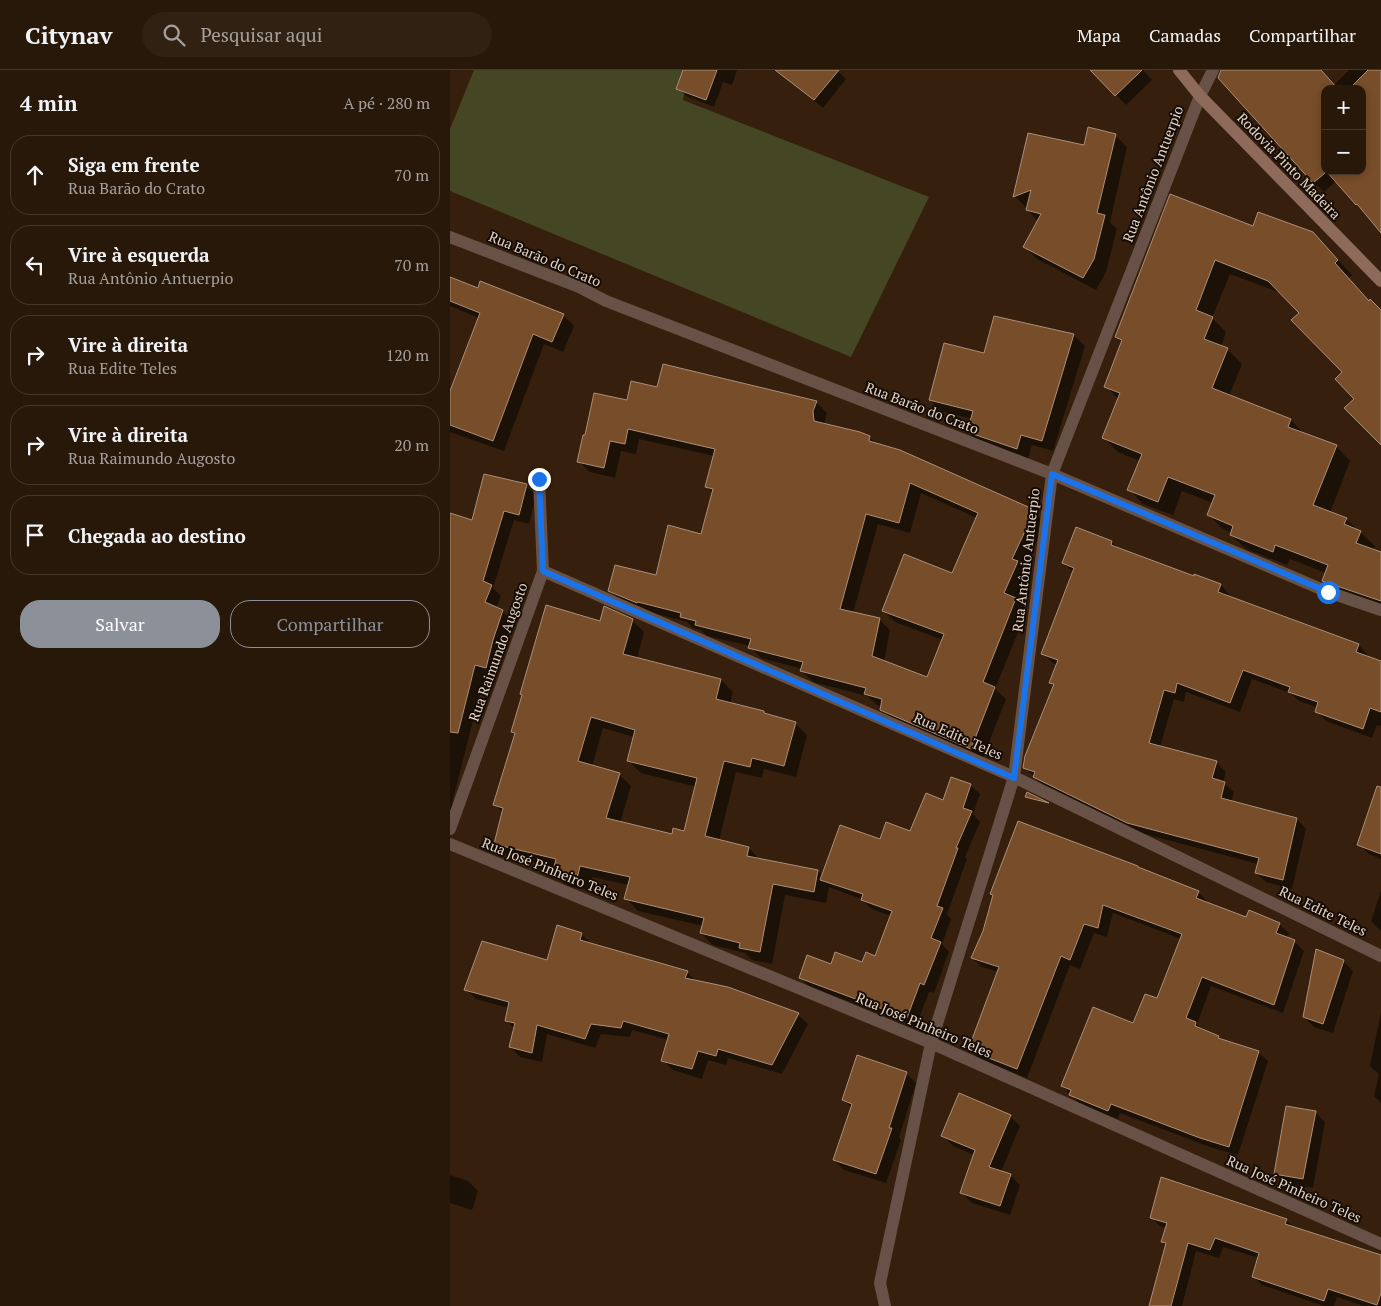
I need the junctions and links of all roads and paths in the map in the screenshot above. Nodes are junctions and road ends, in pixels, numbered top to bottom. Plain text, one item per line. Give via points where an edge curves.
1 (1179, 70) edge
2 (1213, 70) edge
3 (1200, 96) junction
4 (450, 237) edge
5 (1381, 281) edge
6 (1052, 474) junction
7 (539, 479) dead end
8 (543, 571) junction
9 (1381, 610) edge
10 (1014, 778) junction
11 (450, 829) edge
12 (450, 844) edge
13 (1381, 956) edge
14 (931, 1043) junction
15 (1381, 1244) edge
16 (885, 1306) edge

1 - 3 main road, Rodovia Pinto Madeira
2 - 3 street, Rua Antônio Antuerpio
3 - 5 main road, Rodovia Pinto Madeira
3 - 6 street, Rua Antônio Antuerpio
4 - 6 street, Rua Barão do Crato
6 - 9 street, Rua Barão do Crato via 1328,592
6 - 10 street, Rua Antônio Antuerpio
7 - 8 street, Rua Raimundo Augosto
8 - 10 street, Rua Edite Teles
8 - 11 street, Rua Raimundo Augosto
10 - 13 street, Rua Edite Teles
10 - 14 street, Rua Antônio Antuerpio
12 - 14 street, Rua José Pinheiro Teles
14 - 15 street, Rua José Pinheiro Teles
14 - 16 street, Rua Antônio Antuerpio via 880,1283

